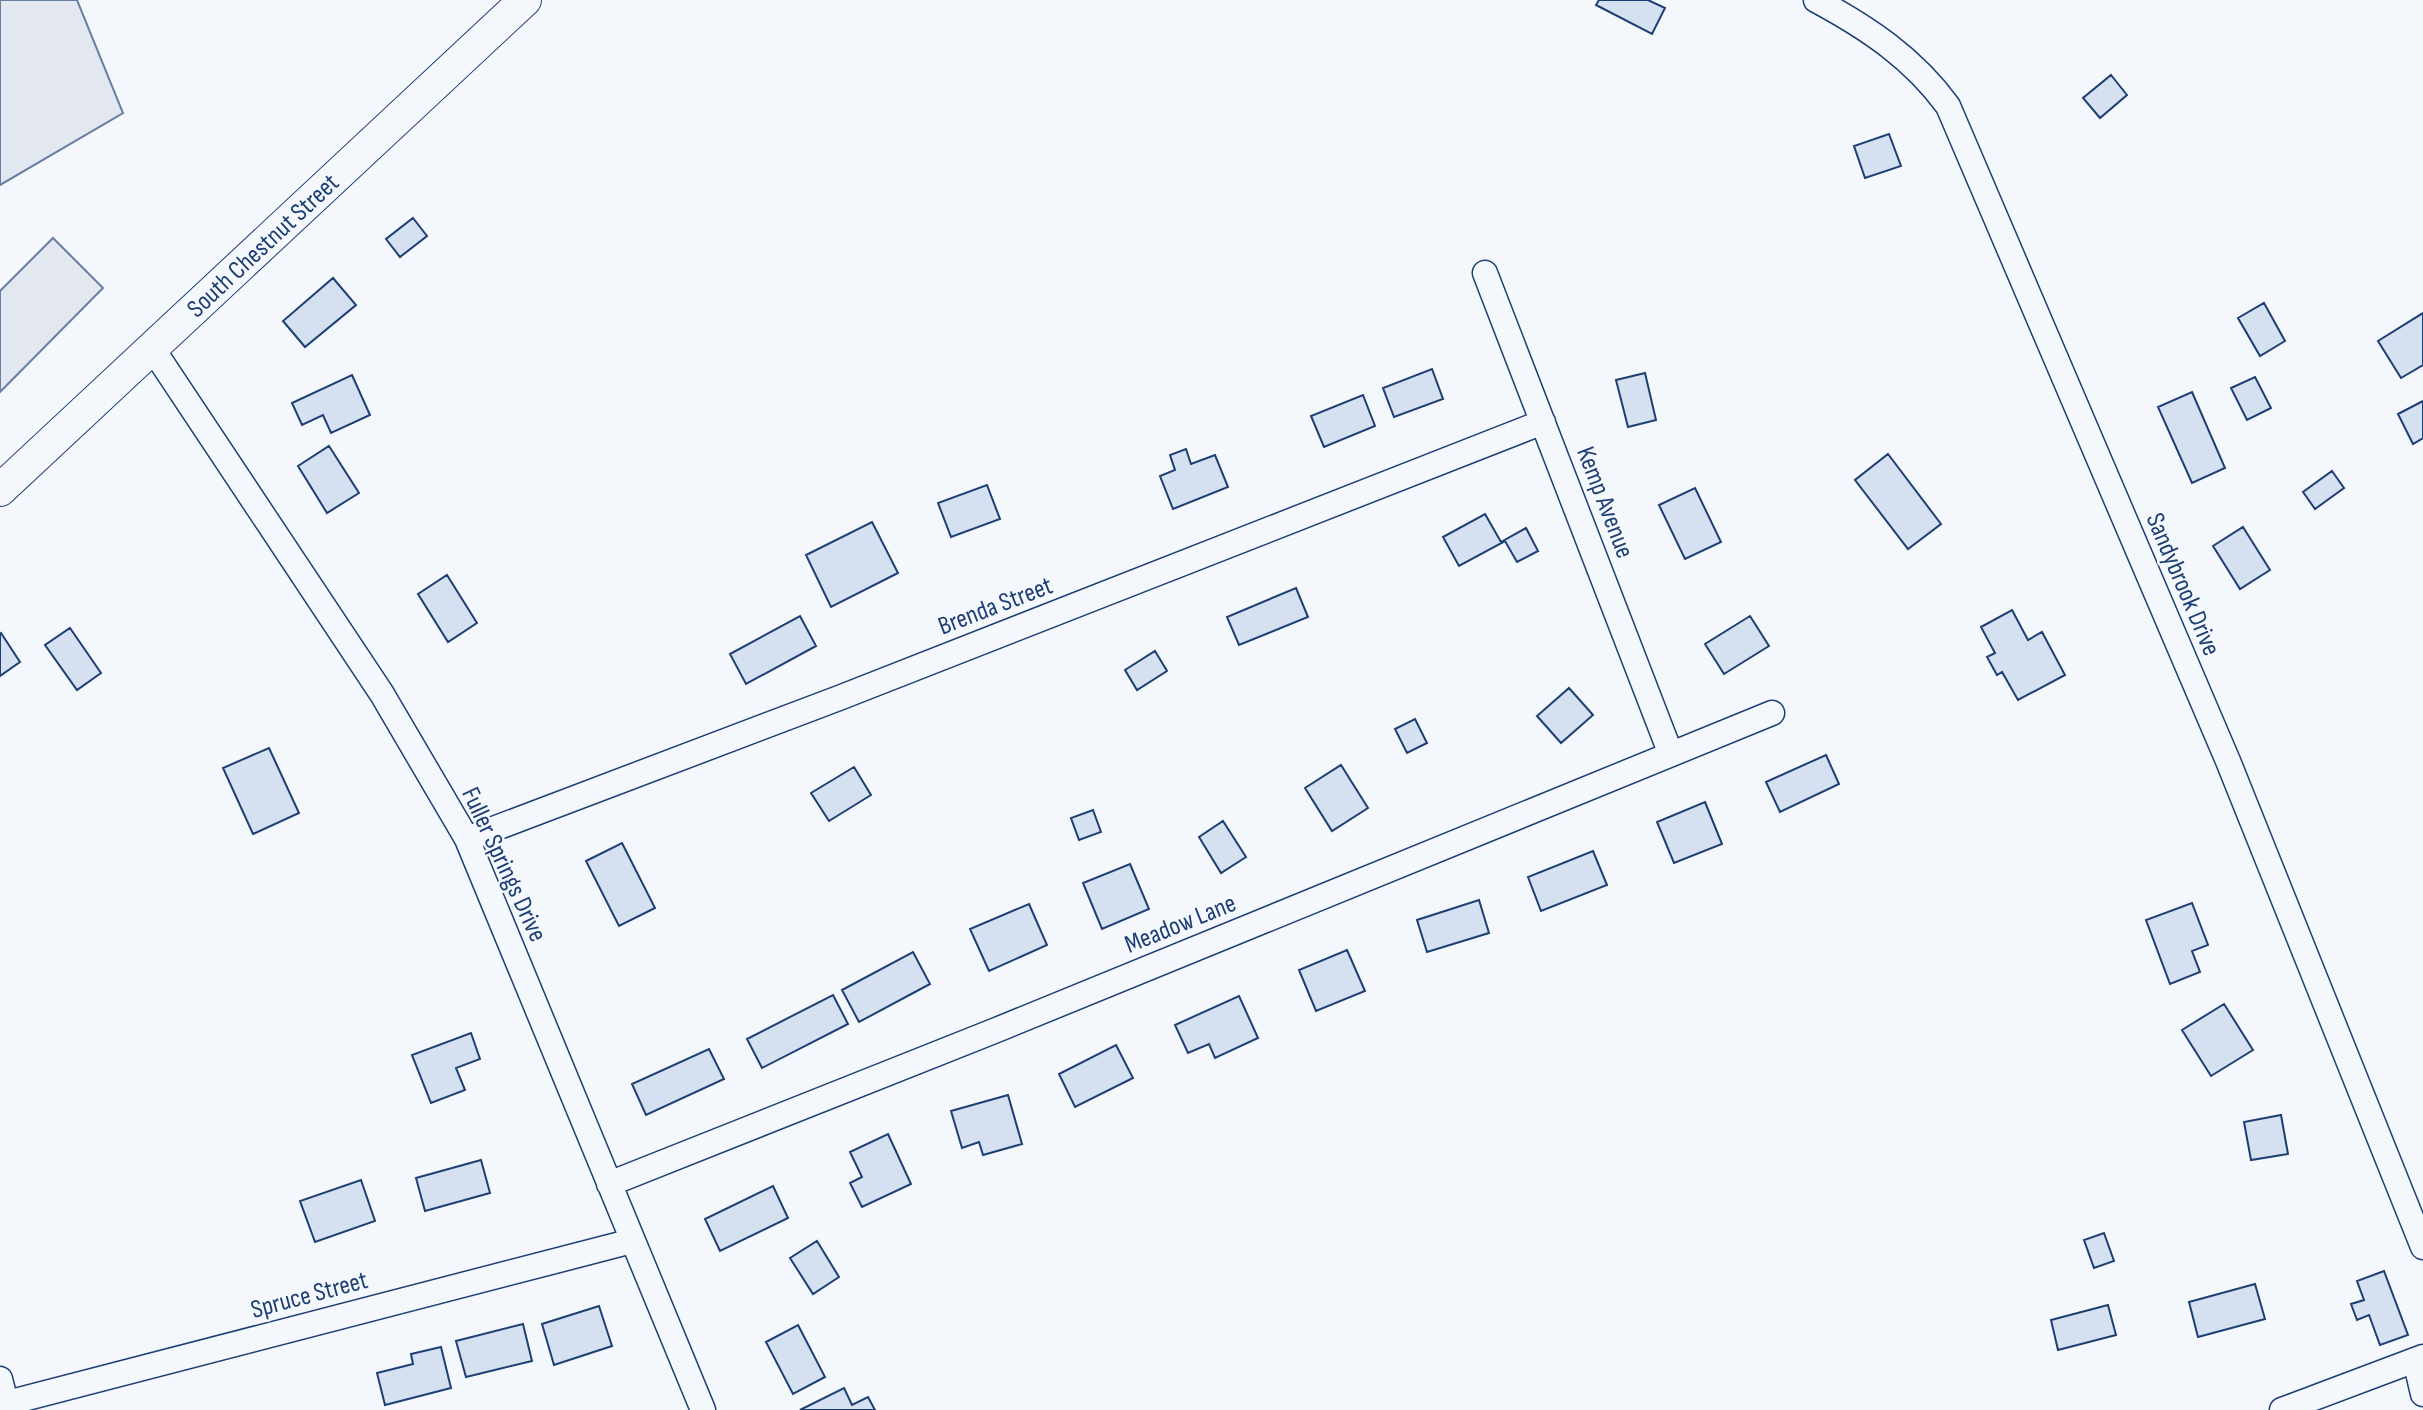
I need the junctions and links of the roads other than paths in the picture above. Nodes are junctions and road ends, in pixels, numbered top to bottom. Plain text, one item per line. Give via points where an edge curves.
1 (525, 0) edge
2 (1816, 0) edge
3 (1485, 273) dead end
4 (152, 348) junction
5 (1543, 422) junction
6 (0, 490) edge
7 (1772, 713) dead end
8 (1670, 752) junction
9 (467, 839) junction
10 (609, 1184) junction
11 (632, 1241) junction
12 (2423, 1247) edge
13 (2419, 1359) edge
14 (0, 1379) edge
15 (2423, 1394) edge
16 (3, 1404) edge
17 (703, 1410) edge
18 (2282, 1410) edge

1 - 4 main road, South Chestnut Street
2 - 12 street, Sandybrook Drive via 1898,50 1948,106 2228,761
3 - 5 street, Kemp Avenue
4 - 6 main road, South Chestnut Street
4 - 9 street, Fuller Springs Drive via 382,694
5 - 8 street, Kemp Avenue
5 - 9 street, Brenda Street
7 - 8 street, Meadow Lane
8 - 10 street, Meadow Lane
9 - 10 street, Fuller Springs Drive
10 - 11 street, Fuller Springs Drive
11 - 16 street, Spruce Street
11 - 17 street, Fuller Springs Drive
13 - 15 street
13 - 18 street
14 - 16 street

